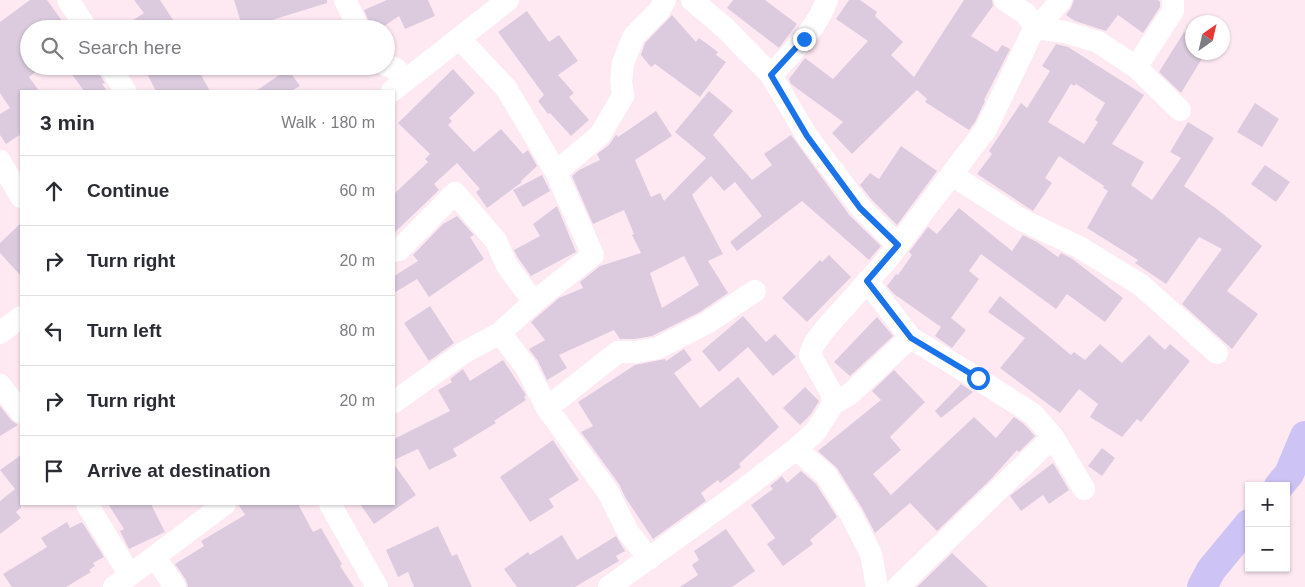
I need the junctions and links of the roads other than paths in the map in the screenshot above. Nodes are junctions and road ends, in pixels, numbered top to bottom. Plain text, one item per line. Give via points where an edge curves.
1 (68, 0) edge
2 (345, 0) edge
3 (508, 0) edge
4 (665, 0) edge
5 (692, 0) edge
6 (827, 0) edge
7 (1005, 0) edge
8 (1061, 0) edge
9 (1173, 0) edge
10 (81, 20) edge
11 (355, 20) edge
12 (1036, 28) junction
13 (460, 39) junction
14 (1136, 67) junction
15 (395, 69) edge
16 (115, 75) edge
17 (771, 75) junction
18 (398, 87) edge
19 (124, 90) edge
20 (1180, 110) dead end
21 (0, 161) edge
22 (556, 172) junction
23 (952, 175) junction
24 (20, 195) edge
25 (898, 245) junction
26 (395, 251) edge
27 (867, 281) junction
28 (755, 291) dead end
29 (534, 302) junction
30 (20, 318) edge
31 (0, 333) edge
32 (500, 333) junction
33 (911, 338) junction
34 (1217, 354) dead end
35 (0, 385) edge
36 (395, 401) edge
37 (833, 404) junction
38 (547, 408) junction
39 (20, 411) edge
40 (1053, 437) junction
41 (796, 449) junction
42 (1084, 488) dead end
43 (87, 505) edge
44 (224, 505) edge
45 (331, 505) edge
46 (155, 557) junction
47 (649, 559) junction
48 (121, 581) edge
49 (175, 587) edge
50 (377, 587) edge
51 (609, 587) edge
52 (877, 587) edge
53 (898, 587) edge

1 - 10 street
2 - 11 street
3 - 13 street
4 - 22 street via 659,11 634,36 623,63 623,96 600,135
5 - 17 street
6 - 17 street via 822,14 804,39
7 - 12 street via 1026,14
8 - 12 street
9 - 14 street via 1173,11
12 - 14 street via 1098,42
12 - 23 street via 986,129
13 - 18 street
13 - 22 street via 506,88
14 - 20 street
15 - 18 street
16 - 19 street
17 - 25 street via 807,136 860,208
21 - 24 street
22 - 29 street via 593,256
23 - 25 street
23 - 34 street via 1022,220 1079,247 1141,285
25 - 27 street
26 - 29 street via 455,193 496,241 507,266
27 - 33 street
27 - 37 street via 825,329 810,355 831,392
28 - 38 street via 707,323 658,348 618,352
29 - 32 street
30 - 31 street
32 - 36 street via 463,353
32 - 38 street via 526,367
33 - 37 street via 850,394
33 - 40 street via 1032,414
35 - 39 street
37 - 41 street via 816,431
38 - 47 street via 608,492 628,532
40 - 42 street
40 - 53 street
41 - 47 street
41 - 52 street via 826,475 851,515 871,554
43 - 48 street
44 - 46 street
45 - 50 street
46 - 48 street
46 - 49 street
47 - 51 street

